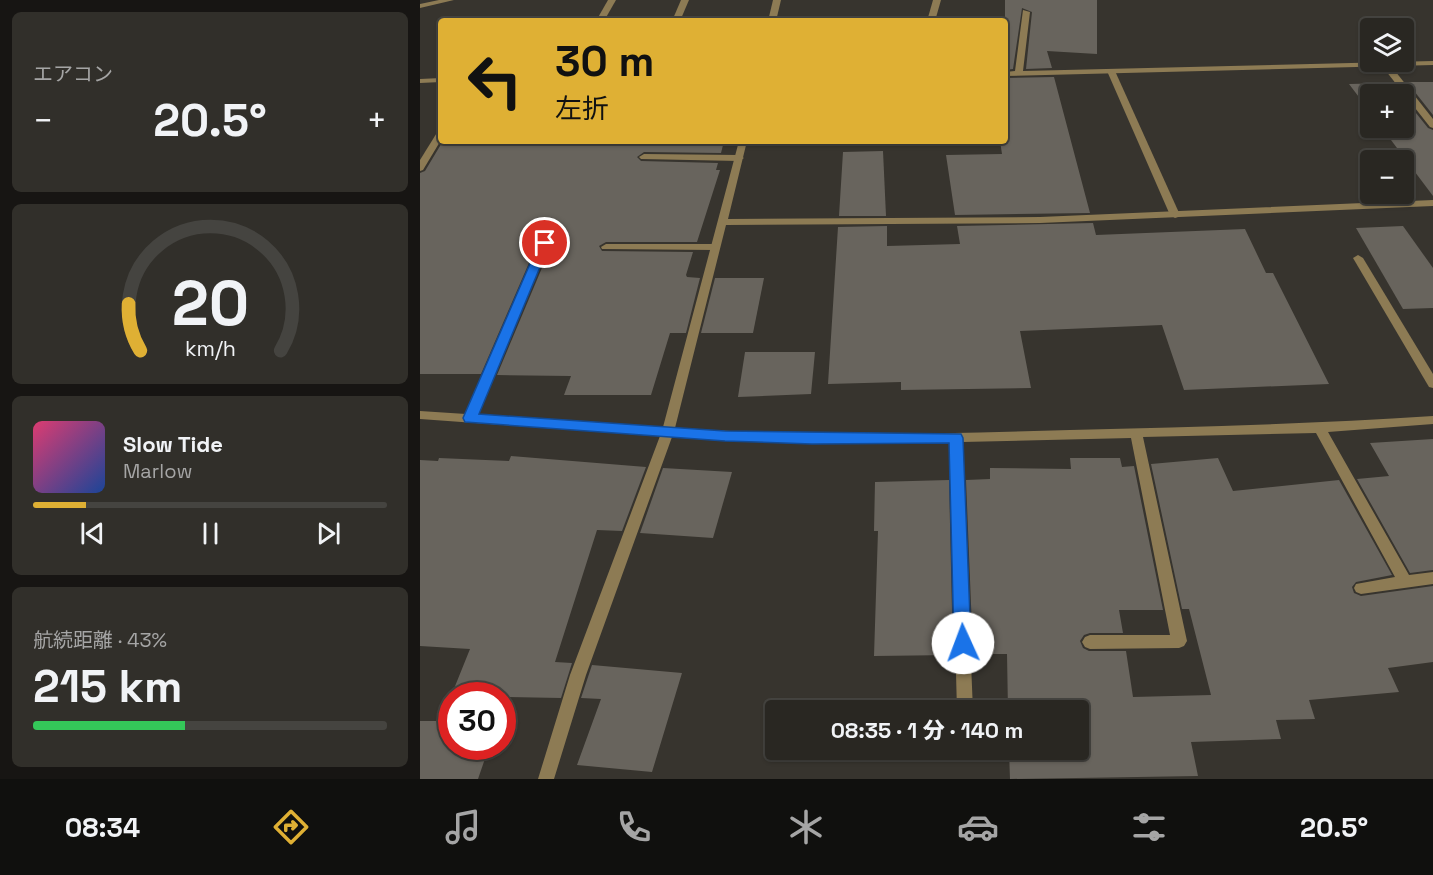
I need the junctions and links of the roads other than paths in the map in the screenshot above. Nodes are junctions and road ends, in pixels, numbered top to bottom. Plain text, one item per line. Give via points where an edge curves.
1 (450, 0) edge
2 (612, 0) edge
3 (685, 0) edge
4 (777, 0) edge
5 (937, 0) edge
6 (420, 6) edge
7 (1026, 12) dead end
8 (602, 18) edge
9 (677, 18) edge
10 (773, 18) edge
11 (932, 18) edge
12 (1414, 63) edge
13 (1433, 63) edge
14 (1360, 65) edge
15 (1111, 71) junction
16 (1391, 72) edge
17 (1019, 73) junction
18 (1008, 74) edge
19 (438, 80) edge
20 (420, 81) edge
21 (1433, 125) edge
22 (438, 139) edge
23 (742, 144) edge
24 (644, 158) dead end
25 (739, 158) junction
26 (420, 168) edge
27 (1433, 203) edge
28 (1175, 215) junction
29 (722, 222) junction
30 (545, 243) dead end
31 (606, 247) dead end
32 (715, 247) junction
33 (1358, 258) dead end
34 (1433, 384) edge
35 (420, 415) edge
36 (470, 418) junction
37 (1433, 420) edge
38 (1320, 428) junction
39 (668, 432) junction
40 (1136, 433) junction
41 (956, 438) junction
42 (1433, 578) edge
43 (1405, 582) junction
44 (1361, 588) dead end
45 (1090, 642) dead end
46 (965, 700) edge
47 (546, 779) edge

1 - 6 street
2 - 8 street
3 - 9 street
4 - 10 street
5 - 11 street
7 - 17 street
12 - 13 street
14 - 15 street
15 - 17 street
15 - 28 street
16 - 21 street
17 - 18 street
19 - 20 street
22 - 26 street
23 - 25 street
24 - 25 street
25 - 29 street
27 - 28 street
28 - 29 street via 958,222
29 - 32 street
30 - 36 street
31 - 32 street
32 - 39 street
33 - 34 street
35 - 36 street
36 - 39 street
37 - 38 street
38 - 40 street
38 - 43 street
39 - 41 street via 812,439
39 - 47 street via 578,675
40 - 41 street
40 - 45 street via 1179,641
41 - 46 street
42 - 43 street
43 - 44 street

